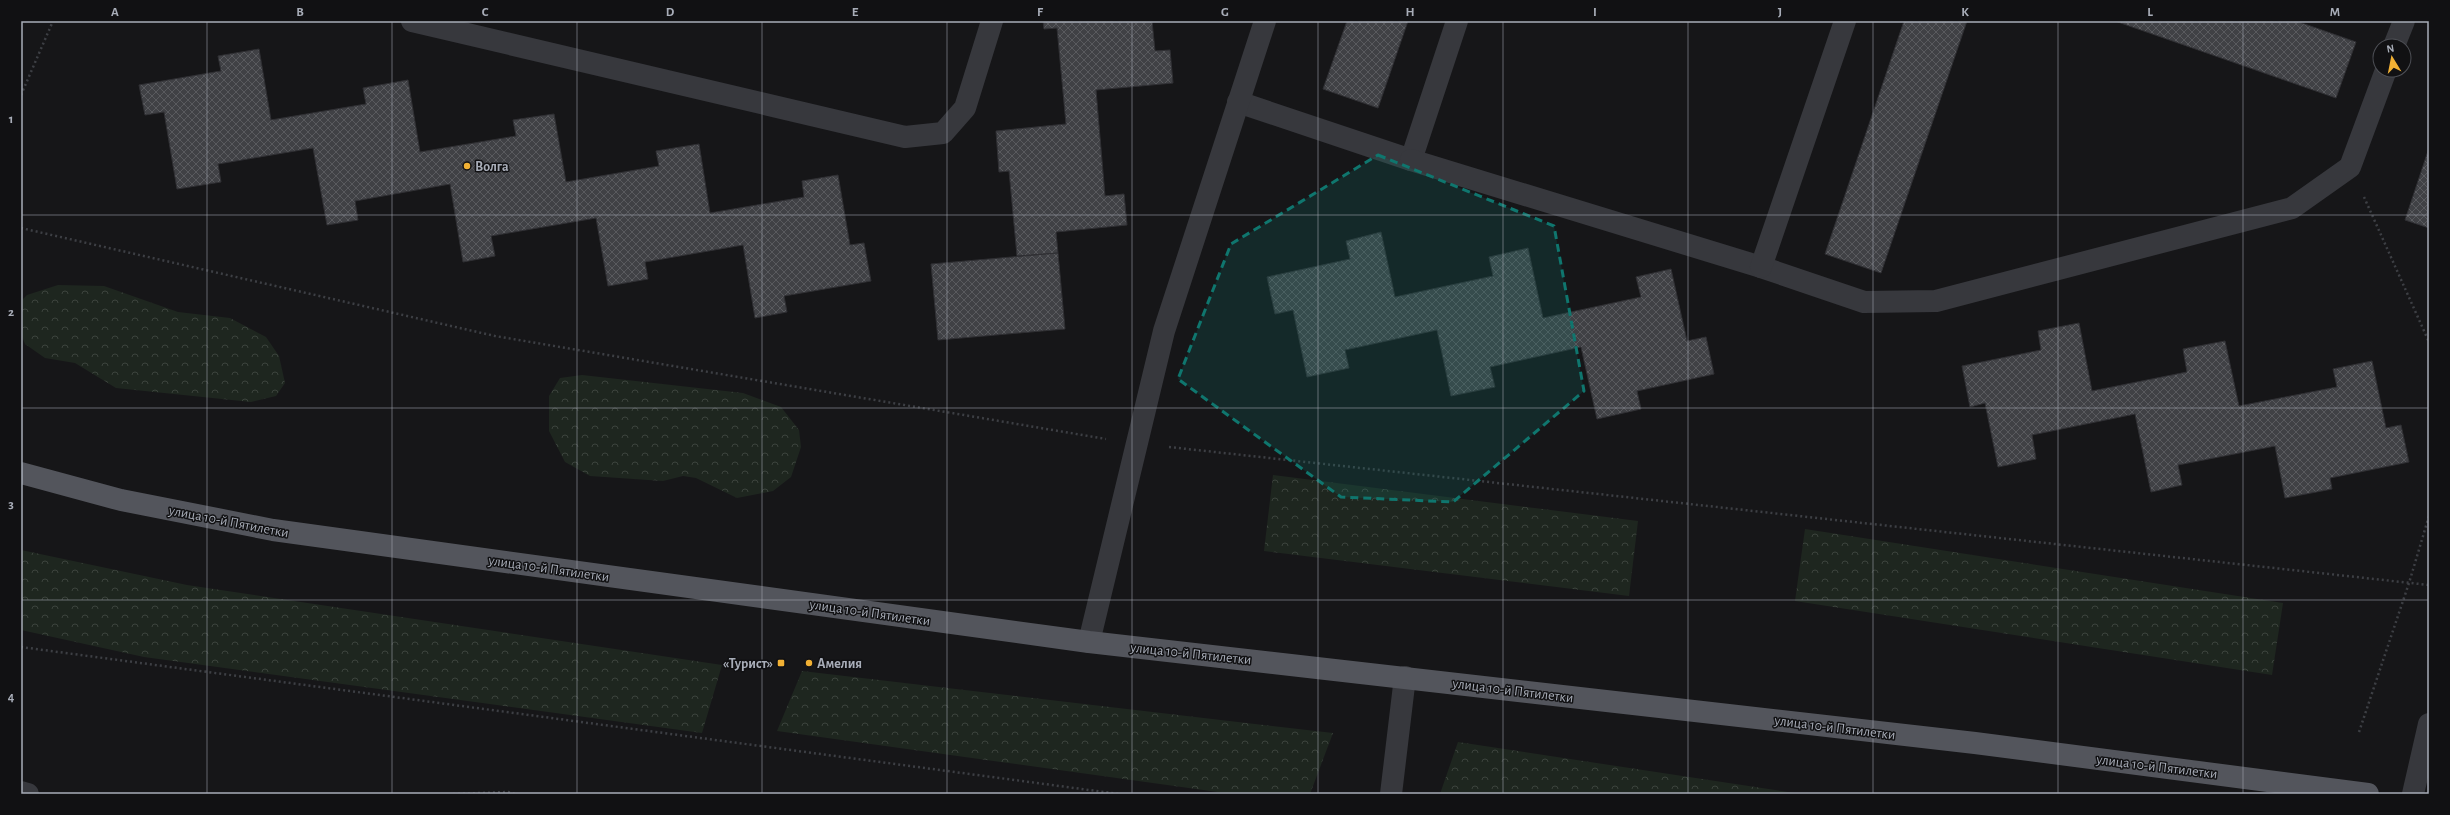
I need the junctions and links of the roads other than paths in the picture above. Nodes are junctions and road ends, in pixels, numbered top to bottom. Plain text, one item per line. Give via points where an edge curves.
1 (412, 21) edge
2 (992, 21) edge
3 (1265, 21) edge
4 (1457, 21) edge
5 (1845, 21) edge
6 (2404, 21) edge
7 (2397, 38) edge
8 (2383, 78) edge
9 (1238, 102) junction
10 (1411, 160) junction
11 (1761, 267) junction
12 (21, 473) edge
13 (1089, 642) junction
14 (1405, 677) junction
15 (2429, 724) edge
16 (21, 792) edge
17 (28, 794) edge
18 (1391, 794) edge
19 (2368, 794) edge
20 (2413, 794) edge

1 - 2 street via 905,137 943,133 965,108
3 - 9 street
4 - 10 street
5 - 11 street
6 - 7 street
8 - 11 street via 2350,167 2292,208 1936,301 1864,302
9 - 10 street
9 - 13 street via 1164,331
10 - 11 street
12 - 13 main road, улица 10-й Пятилетки via 121,500 273,530
13 - 14 main road, улица 10-й Пятилетки
14 - 18 street
14 - 19 main road, улица 10-й Пятилетки via 1975,743
15 - 20 street
16 - 17 street

